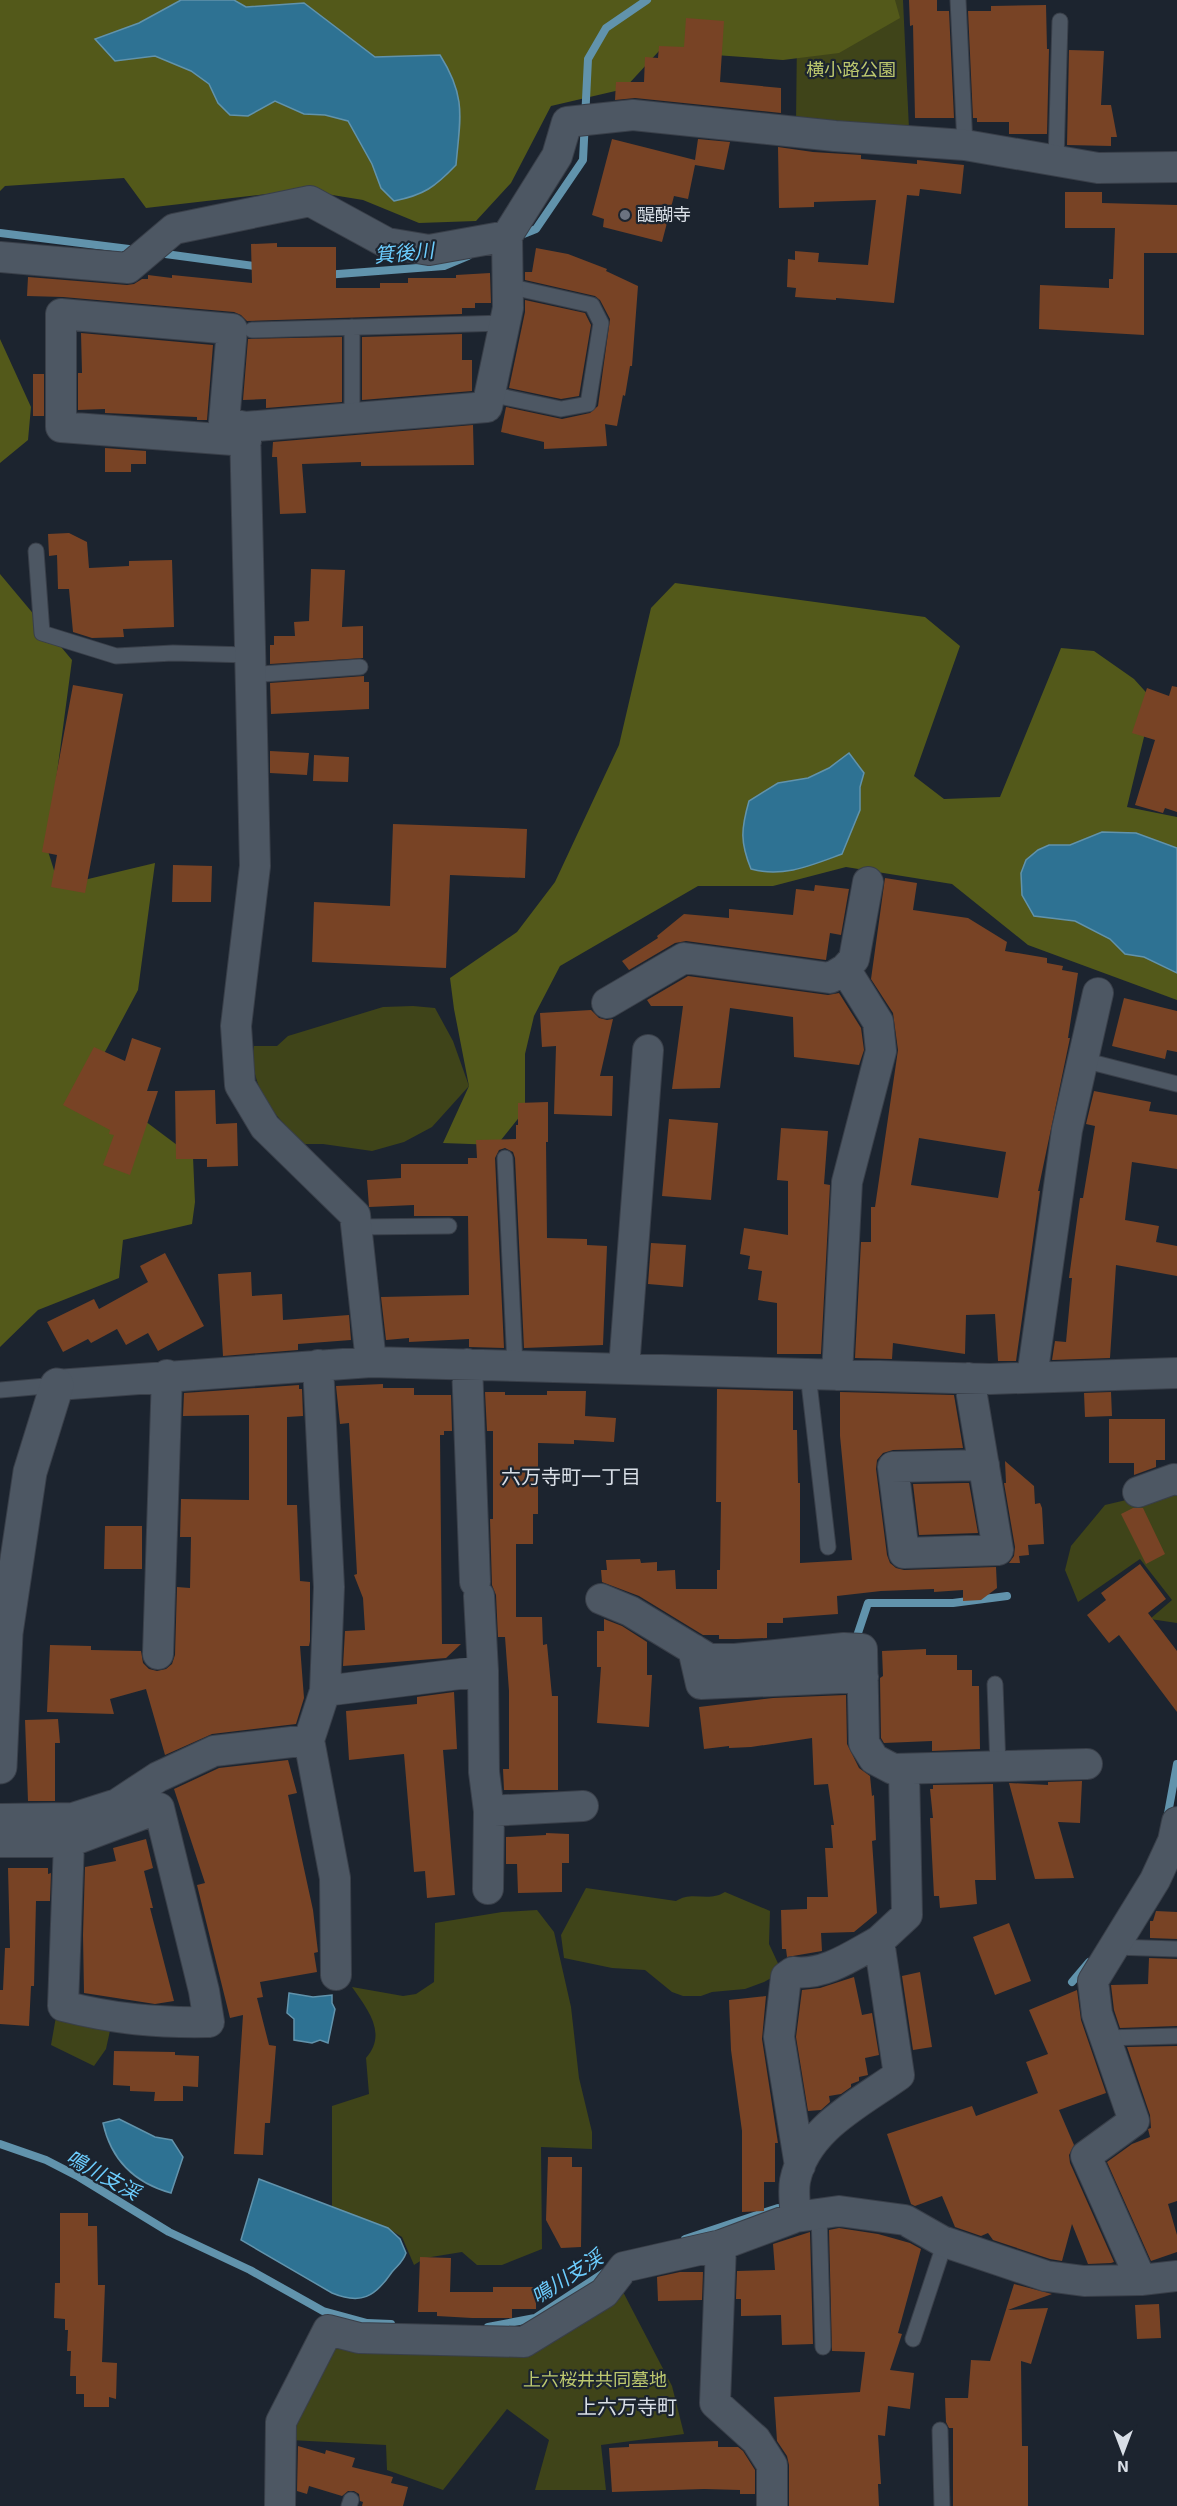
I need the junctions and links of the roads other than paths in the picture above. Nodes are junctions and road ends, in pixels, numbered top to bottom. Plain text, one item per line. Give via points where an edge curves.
1 (958, 0) edge
2 (1060, 21) dead end
3 (965, 145) junction
4 (1056, 161) junction
5 (1177, 167) edge
6 (0, 257) edge
7 (508, 261) junction
8 (505, 323) junction
9 (352, 327) junction
10 (252, 330) dead end
11 (490, 394) junction
12 (352, 418) junction
13 (245, 434) junction
14 (36, 551) dead end
15 (249, 665) junction
16 (360, 667) dead end
17 (868, 882) dead end
18 (846, 969) junction
19 (1098, 993) dead end
20 (607, 1003) dead end
21 (648, 1050) dead end
22 (1083, 1060) junction
23 (1177, 1084) edge
24 (505, 1158) dead end
25 (449, 1226) dead end
26 (357, 1227) junction
27 (371, 1362) junction
28 (467, 1364) junction
29 (318, 1365) junction
30 (515, 1365) junction
31 (624, 1368) junction
32 (1177, 1373) edge
33 (823, 1374) junction
34 (167, 1376) junction
35 (1032, 1377) junction
36 (969, 1378) junction
37 (57, 1385) junction
38 (0, 1390) edge
39 (984, 1465) dead end
40 (1177, 1480) edge
41 (1138, 1492) dead end
42 (828, 1547) dead end
43 (601, 1599) dead end
44 (3, 1633) edge
45 (158, 1653) dead end
46 (483, 1671) junction
47 (994, 1684) dead end
48 (325, 1691) junction
49 (309, 1740) junction
50 (0, 1748) edge
51 (1087, 1764) dead end
52 (998, 1767) junction
53 (904, 1769) junction
54 (583, 1806) dead end
55 (489, 1811) junction
56 (0, 1819) edge
57 (1177, 1822) edge
58 (0, 1842) edge
59 (69, 1842) junction
60 (488, 1889) dead end
61 (879, 1941) junction
62 (1114, 1947) junction
63 (1177, 1949) edge
64 (336, 1975) dead end
65 (1177, 2036) edge
66 (1105, 2038) junction
67 (807, 2202) junction
68 (944, 2242) junction
69 (721, 2245) junction
70 (1177, 2276) edge
71 (1141, 2279) junction
72 (913, 2339) dead end
73 (823, 2347) dead end
74 (940, 2430) dead end
75 (280, 2506) edge
76 (762, 2506) edge
77 (772, 2506) edge
78 (942, 2506) edge

1 - 3 lane
2 - 4 lane
3 - 4 street
3 - 7 street via 633,115 567,122 558,156
4 - 5 street via 1098,168
6 - 7 street via 128,268 174,229 310,201 387,243
7 - 8 street
7 - 11 lane via 592,305 601,323 588,404 561,409
8 - 9 lane
8 - 11 street
9 - 10 lane
9 - 12 lane
11 - 12 street via 487,407
12 - 13 street
13 - 13 street via 62,427 62,314 232,330 224,422
13 - 15 street
14 - 15 lane via 42,633 116,656 173,653
15 - 16 lane
15 - 26 street via 255,866 236,1026 240,1085 265,1127 356,1215
17 - 18 street via 855,959
18 - 20 street via 830,978 684,958
18 - 33 street via 878,1022 881,1052 847,1182
19 - 22 street
21 - 31 street
22 - 23 lane
22 - 35 street via 1067,1130
24 - 30 lane
25 - 26 lane
26 - 27 street
27 - 28 street
27 - 29 street
28 - 30 street
28 - 46 street
29 - 34 street
29 - 48 street via 329,1587
30 - 31 street
31 - 33 street
32 - 35 street
33 - 36 street
33 - 42 lane
34 - 37 street
34 - 45 street
35 - 36 street
36 - 39 street
37 - 38 lane
37 - 44 street via 30,1472
40 - 41 street
43 - 53 street via 630,1611 709,1659 862,1649 864,1743 874,1759 893,1769
44 - 50 street
46 - 48 street
46 - 55 street via 483,1772
47 - 52 lane
48 - 49 street
49 - 56 street via 214,1751 158,1777 117,1804 74,1818
49 - 64 street via 335,1878
51 - 52 street
52 - 53 street
53 - 61 street via 907,1915
54 - 55 street
55 - 60 street
57 - 62 street via 1155,1880
58 - 59 street
59 - 59 street via 159,1808 209,2022 163,2023 106,2017 63,2006
61 - 67 street via 899,2075 821,2131
61 - 67 street via 837,1964 808,1974 793,1972 786,1977 779,2037
62 - 63 lane
62 - 66 street via 1093,1981
65 - 66 lane
66 - 71 street via 1134,2121 1086,2156
67 - 68 street via 905,2220
67 - 69 street
67 - 73 lane
68 - 71 street via 1046,2276 1084,2281
68 - 72 lane
69 - 75 street via 624,2267 604,2293 524,2342 359,2338 328,2330 281,2422
69 - 77 street via 715,2403 756,2440 772,2465
70 - 71 street
74 - 78 lane
76 - 77 lane

